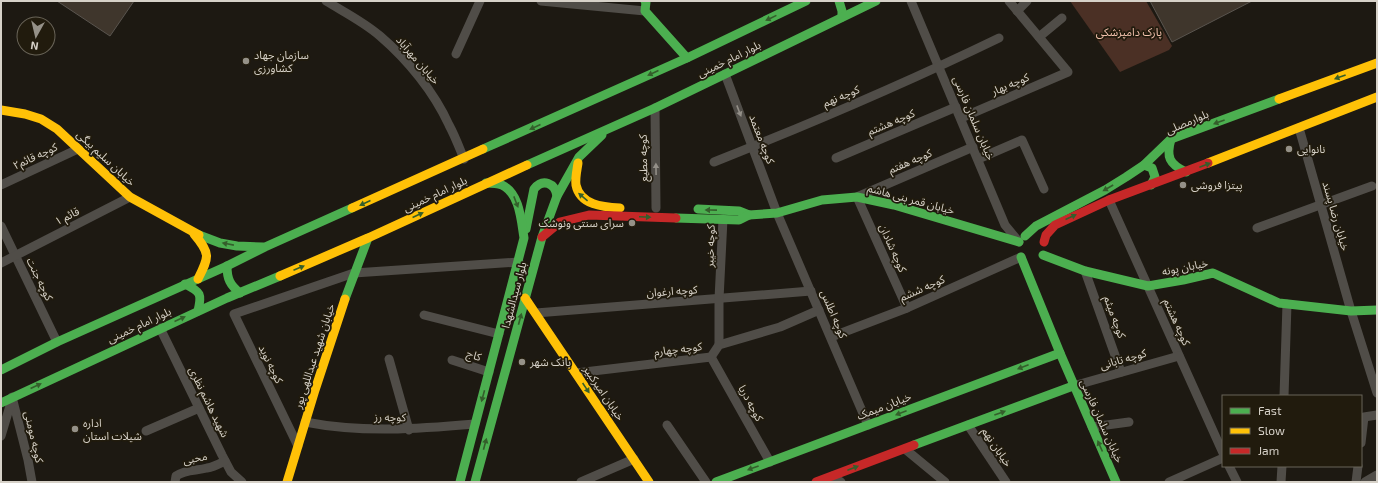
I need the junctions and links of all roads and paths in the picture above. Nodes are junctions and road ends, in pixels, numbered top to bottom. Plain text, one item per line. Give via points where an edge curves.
1 (326, 1) edge
2 (480, 1) edge
3 (541, 1) edge
4 (806, 1) edge
5 (839, 1) edge
6 (876, 1) edge
7 (911, 1) edge
8 (1009, 1) edge
9 (1028, 1) edge
10 (646, 4) edge
11 (1017, 11) junction
12 (842, 17) junction
13 (1062, 18) dead end
14 (1039, 37) junction
15 (999, 38) dead end
16 (456, 54) dead end
17 (686, 58) junction
18 (1377, 63) edge
19 (939, 67) junction
20 (725, 74) junction
21 (1377, 97) edge
22 (956, 107) junction
23 (655, 108) junction
24 (1, 110) edge
25 (961, 118) junction
26 (1299, 128) junction
27 (607, 129) junction
28 (1171, 139) junction
29 (753, 147) junction
30 (973, 147) junction
31 (78, 149) junction
32 (579, 157) junction
33 (836, 158) dead end
34 (464, 159) junction
35 (978, 159) junction
36 (714, 162) dead end
37 (1144, 165) junction
38 (1186, 172) junction
39 (486, 183) junction
40 (1, 185) edge
41 (1151, 185) junction
42 (1372, 186) dead end
43 (1044, 189) dead end
44 (557, 196) junction
45 (130, 197) junction
46 (857, 197) junction
47 (1109, 200) junction
48 (1321, 205) junction
49 (656, 208) junction
50 (777, 212) junction
51 (749, 215) junction
52 (723, 219) junction
53 (1, 226) edge
54 (1257, 228) dead end
55 (192, 233) junction
56 (542, 237) junction
57 (368, 238) junction
58 (524, 238) junction
59 (1022, 239) junction
60 (1044, 242) junction
61 (265, 247) junction
62 (1044, 255) junction
63 (16, 256) junction
64 (1021, 258) junction
65 (519, 262) junction
66 (1, 263) edge
67 (227, 266) junction
68 (1085, 271) junction
69 (354, 273) junction
70 (198, 279) junction
71 (185, 284) junction
72 (1148, 286) junction
73 (811, 291) junction
74 (240, 293) junction
75 (525, 298) junction
76 (719, 299) junction
77 (1287, 304) junction
78 (907, 308) junction
79 (819, 310) junction
80 (1377, 310) edge
81 (198, 311) junction
82 (1351, 311) junction
83 (536, 313) junction
84 (424, 315) dead end
85 (160, 328) junction
86 (499, 334) junction
87 (831, 337) junction
88 (57, 342) junction
89 (719, 345) junction
90 (1060, 353) junction
91 (1179, 356) junction
92 (711, 357) junction
93 (389, 359) dead end
94 (452, 360) dead end
95 (1, 370) edge
96 (489, 372) junction
97 (1121, 372) junction
98 (576, 373) junction
99 (1074, 386) junction
100 (1377, 394) edge
101 (1284, 395) edge
102 (12, 397) junction
103 (1, 403) edge
104 (199, 408) junction
105 (1377, 415) edge
106 (1363, 417) edge
107 (305, 422) junction
108 (1128, 422) dead end
109 (475, 424) junction
110 (667, 425) dead end
111 (868, 425) junction
112 (968, 425) junction
113 (1092, 427) junction
114 (409, 430) junction
115 (1362, 430) edge
116 (146, 431) dead end
117 (1, 436) edge
118 (298, 446) junction
119 (905, 449) junction
120 (1222, 451) edge
121 (1222, 458) edge
122 (634, 459) junction
123 (225, 461) junction
124 (770, 462) junction
125 (1230, 467) edge
126 (1282, 467) edge
127 (1358, 467) edge
128 (231, 472) junction
129 (1377, 475) edge
130 (832, 476) junction
131 (32, 482) edge
132 (175, 482) edge
133 (230, 482) edge
134 (242, 482) edge
135 (287, 482) edge
136 (460, 482) edge
137 (475, 482) edge
138 (581, 482) edge
139 (649, 482) edge
140 (706, 482) edge
141 (716, 482) edge
142 (816, 482) edge
143 (841, 482) edge
144 (945, 482) edge
145 (1006, 482) edge
146 (1116, 482) edge
147 (1170, 482) edge
148 (1237, 482) edge
149 (1281, 482) edge
150 (1356, 482) edge
151 (1365, 482) edge

1 - 34 street, خیابان مهرآباد via 379,36 405,60 432,94 449,124
2 - 16 street
3 - 10 street
4 -> 17 street, بلوار امام خمینی
5 - 12 street
6 - 12 street, بلوار امام خمینی
7 - 19 street, خیابان سلمان فارسی
8 - 11 street
9 - 11 street
10 - 17 street
11 - 14 street
12 - 20 street, بلوار امام خمینی
13 - 14 street
14 - 25 street, کوچه بهار via 1068,72
15 - 19 street, کوچه نهم
17 -> 34 street, بلوار امام خمینی
18 -> 28 street, بلوارمصلی
19 - 22 street, خیابان سلمان فارسی
19 - 29 street, کوچه نهم
20 - 23 street, بلوار امام خمینی
20 -> 29 street, کوچه معتمد
21 - 26 street
22 - 25 street, خیابان سلمان فارسی
22 - 33 street, کوچه هشتم
23 - 27 street, بلوار امام خمینی
49 -> 23 street, کوچه مطیع
24 - 31 street, خیابان سلیم بیگی via 41,119 58,130
25 - 30 street, خیابان سلمان فارسی
38 -> 26 street
26 - 48 street, خیابان رضا پسند
27 - 32 street, بلوار سیدالشهدا
27 - 39 street, بلوار امام خمینی
28 - 37 street, بلوارمصلی
28 - 38 street via 1168,149 1169,160 1176,168
29 - 36 street, کوچه نهم
29 - 50 street, کوچه معتمد
30 - 35 street, خیابان سلمان فارسی
30 - 46 street, کوچه هفتم
31 - 40 street, کوچه قائم۲
31 - 45 street, خیابان سلیم بیگی
32 - 44 street, بلوار سیدالشهدا
49 -> 32 street, خیابان قمر بنی هاشم via 606,207 588,202 578,194 576,184
34 -> 61 street, بلوار امام خمینی
35 - 43 street via 1022,140
35 - 59 street, خیابان سلمان فارسی via 1005,225
37 - 41 street via 1152,168 1155,177
37 -> 59 street, بلوارمصلی via 1105,190 1036,226
38 - 41 street
57 -> 39 street, بلوار امام خمینی
39 -> 58 street, بلوار سیدالشهدا via 502,185 514,195
41 - 47 street
42 - 48 street
44 - 56 street, بلوار سیدالشهدا
44 - 58 street via 556,188 550,183 542,182 536,186
45 - 55 street, خیابان سلیم بیگی
45 - 63 street, قائم ۱
46 - 50 street, خیابان قمر بنی هاشم via 822,200
46 - 59 street, خیابان قمر بنی هاشم
46 - 78 street, کوچه شادان
60 -> 47 street via 1046,235 1055,225
47 - 72 street, کوچه هشتم
48 - 54 street
48 - 82 street, خیابان رضا پسند
51 -> 49 street, خیابان قمر بنی هاشم via 739,211
50 - 51 street, خیابان قمر بنی هاشم
50 - 73 street, کوچه اطلس
51 - 52 street, خیابان قمر بنی هاشم via 739,220
56 -> 52 street, خیابان قمر بنی هاشم via 560,222 589,215
52 - 76 street, کوچه خیبر
53 - 63 street, کوچه جنت
61 -> 55 street via 220,243
55 - 70 street via 205,246 208,253
56 - 75 street, بلوار سیدالشهدا
57 - 69 street, خیابان شهید عبداللهی پور
74 -> 57 street, بلوار امام خمینی
58 - 65 street, بلوار سیدالشهدا
59 - 60 street via 1035,235
59 - 64 street via 1018,251
60 - 62 street
61 - 67 street, بلوار امام خمینی
62 - 64 street via 1031,262
62 - 68 street, خیابان پونه
63 - 66 street, قائم ۱
63 - 88 street, کوچه جنت
64 - 78 street, کوچه ششم
64 - 90 street, خیابان سلمان فارسی
65 - 69 street
65 - 86 street, بلوار سیدالشهدا
67 - 70 street, بلوار امام خمینی
67 - 74 street via 226,276
68 - 72 street, خیابان پونه
68 - 97 street, کوچه میثم
69 - 107 street, خیابان شهید عبداللهی پور
69 - 118 street, کوچه نوید via 234,314
70 - 71 street, بلوار امام خمینی
71 - 81 street via 197,290 201,298
71 - 88 street, بلوار امام خمینی
72 - 77 street, خیابان پونه via 1213,273 1279,303
72 - 91 street, کوچه هشتم
73 - 76 street, کوچه ارغوان
73 - 79 street, کوچه اطلس
74 - 81 street, بلوار امام خمینی
75 - 83 street, خیابان امیرکبیر
137 -> 75 street, بلوار سیدالشهدا
76 - 83 street, کوچه ارغوان
76 - 89 street, کوچه خیبر
77 - 82 street, خیابان پونه
77 - 101 street
78 - 87 street, کوچه ششم
79 - 87 street, کوچه اطلس
79 - 89 street via 780,327
80 - 82 street, خیابان پونه
85 -> 81 street, بلوار امام خمینی
82 - 100 street, خیابان رضا پسند
83 - 98 street, خیابان امیرکبیر
84 - 86 street
102 -> 85 street, بلوار امام خمینی
85 - 104 street, شهید هاشم نظری
86 - 96 street, بلوار سیدالشهدا
87 - 111 street, کوچه اطلس
88 - 95 street, بلوار امام خمینی
89 - 92 street, کوچه چهارم
90 - 99 street, خیابان سلمان فارسی
90 -> 111 street, خیابان میمک
91 - 97 street, کوچه تابانی
91 - 120 street, کوچه هشتم
92 - 98 street, کوچه چهارم
92 - 124 street, کوچه دریا
93 - 114 street
94 - 96 street, کاج
96 -> 109 street, بلوار سیدالشهدا
97 - 99 street, کوچه تابانی
98 -> 122 street, خیابان امیرکبیر
112 -> 99 street
99 - 113 street, خیابان سلمان فارسی
102 - 103 street, بلوار امام خمینی
102 - 117 street
102 - 131 street, کوچه مومنی
104 - 116 street
104 - 123 street, شهید هاشم نظری
105 - 106 street
106 - 115 street
107 - 114 street, کوچه رز via 342,428
107 - 118 street, خیابان شهید عبداللهی پور
108 - 113 street
109 - 114 street, کوچه رز
109 - 136 street, بلوار سیدالشهدا
110 - 140 street
111 - 124 street, خیابان میمک
112 - 119 street
112 - 145 street, خیابان نهم
146 -> 113 street, خیابان سلمان فارسی
118 - 135 street, خیابان شهید عبداللهی پور
130 -> 119 street
119 - 144 street
121 - 147 street
122 - 138 street
122 - 139 street, خیابان امیرکبیر
123 - 128 street, شهید هاشم نظری
123 - 132 street, محبی via 205,469 182,471 176,476
124 -> 141 street, خیابان میمک
125 - 148 street
126 - 149 street
127 - 150 street
128 - 133 street
128 - 134 street, شهید هاشم نظری
129 - 151 street
130 - 142 street
130 - 143 street

